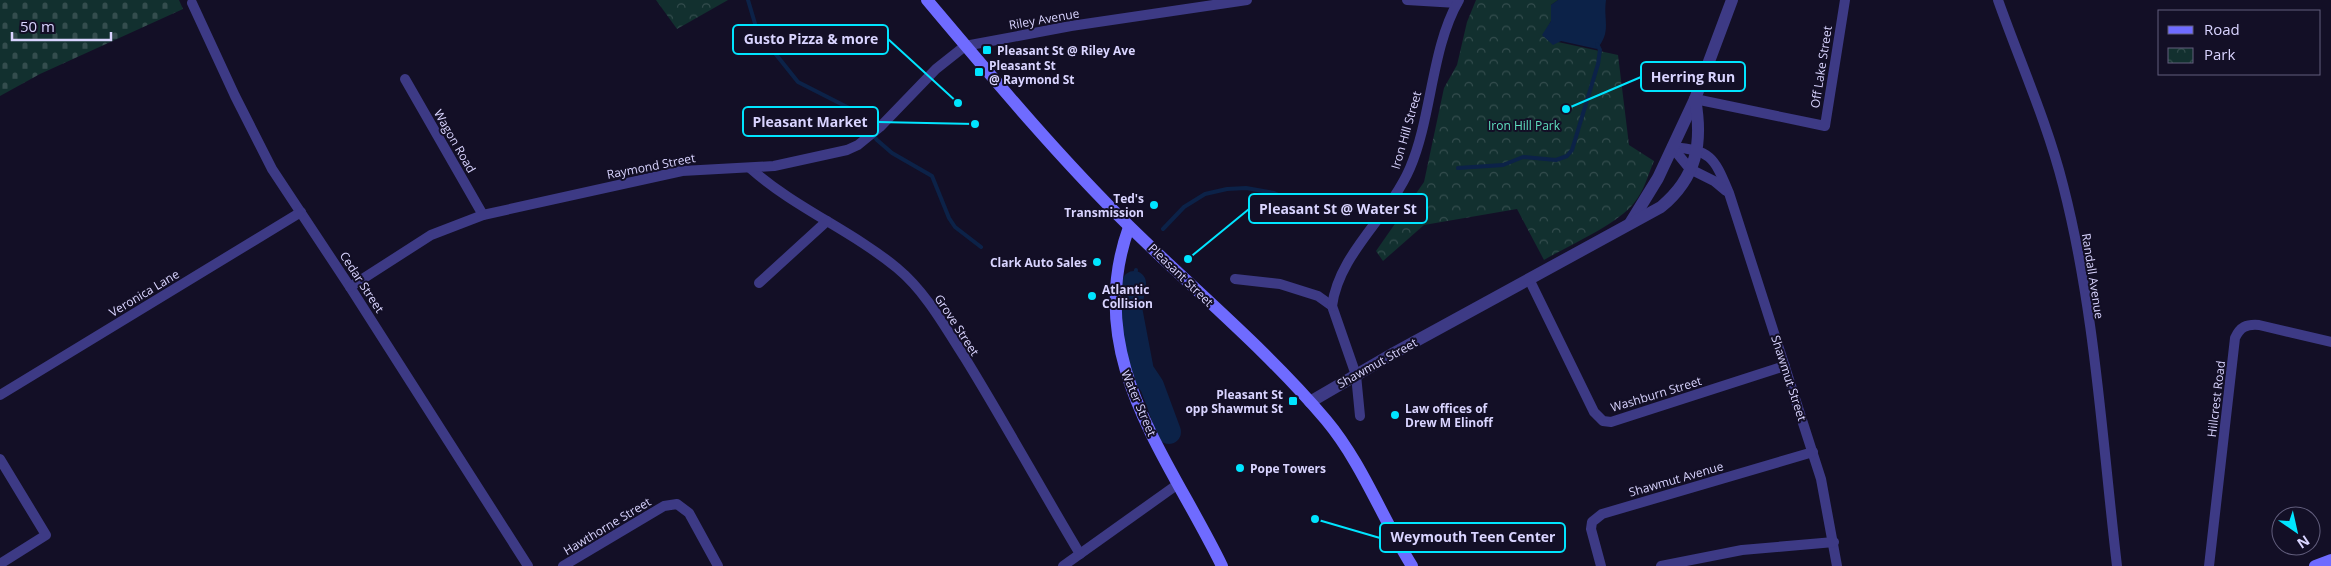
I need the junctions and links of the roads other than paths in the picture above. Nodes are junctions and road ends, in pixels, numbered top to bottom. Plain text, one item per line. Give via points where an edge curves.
1 (927, 0) edge
2 (1247, 0) edge
3 (1407, 0) edge
4 (1732, 0) edge
5 (1845, 0) edge
6 (1998, 0) edge
7 (1458, 1) edge
8 (192, 3) dead end
9 (965, 46) junction
10 (405, 78) dead end
11 (1695, 99) junction
12 (1672, 147) junction
13 (1694, 160) junction
14 (750, 168) junction
15 (1729, 193) junction
16 (301, 212) junction
17 (483, 216) junction
18 (828, 222) junction
19 (1628, 225) junction
20 (1129, 226) junction
21 (1529, 278) junction
22 (1235, 279) dead end
23 (759, 283) dead end
24 (350, 287) junction
25 (1332, 306) junction
26 (2331, 342) edge
27 (1785, 366) junction
28 (1356, 375) junction
29 (0, 395) edge
30 (1310, 402) junction
31 (1360, 416) dead end
32 (1813, 452) junction
33 (0, 459) edge
34 (1178, 484) junction
35 (1834, 542) junction
36 (1080, 554) junction
37 (2331, 560) edge
38 (0, 564) edge
39 (528, 566) edge
40 (563, 566) edge
41 (718, 566) edge
42 (1063, 566) edge
43 (1222, 566) edge
44 (1412, 566) edge
45 (1601, 566) edge
46 (1662, 566) edge
47 (1838, 566) edge
48 (2117, 566) edge
49 (2209, 566) edge
50 (2315, 566) edge

1 - 9 main road, Pleasant Street
2 - 9 street, Riley Avenue via 1071,26
3 - 7 street, Iron Hill Street
4 - 11 street
5 - 11 street, Off Lake Street via 1825,126
6 - 48 street, Randall Avenue via 2046,130 2068,205 2087,315
7 - 25 street, Iron Hill Street via 1446,33 1410,167 1385,212 1340,275
8 - 16 street, Cedar Street via 272,169
9 - 14 street, Raymond Street via 858,145 826,156
9 - 20 main road, Pleasant Street via 1055,149
10 - 17 street, Wagon Road
11 - 12 street
11 - 13 street via 1698,118
12 - 13 street, Shawmut Street
12 - 13 street, Shawmut Street
12 - 19 street, Shawmut Street via 1647,200
13 - 15 street, Shawmut Street
13 - 15 street, Shawmut Street via 1712,159
13 - 19 street, Shawmut Street via 1670,199
14 - 17 street, Raymond Street via 682,171
14 - 18 street, Grove Street via 775,190
15 - 27 street, Shawmut Street
16 - 24 street, Cedar Street
16 - 29 street, Veronica Lane
17 - 24 street, Raymond Street via 431,235
18 - 23 street
18 - 36 street, Grove Street via 898,268 924,296 991,400
19 - 21 street, Shawmut Street
20 - 30 main road, Pleasant Street
20 - 34 main road, Water Street via 1116,276 1120,350 1130,387
21 - 27 street, Washburn Street via 1594,412 1603,421 1610,422
21 - 28 street, Shawmut Street
22 - 25 street via 1280,284 1318,296
24 - 39 street, Cedar Street
25 - 28 street
26 - 49 street, Hillcrest Road via 2258,325 2248,325 2239,330 2235,338
27 - 32 street, Shawmut Street
28 - 30 street, Shawmut Street
28 - 31 street
30 - 44 main road, Pleasant Street via 1345,447
32 - 35 street, Shawmut Street
32 - 45 street, Shawmut Avenue via 1602,514 1592,522 1592,536
33 - 38 street via 46,535
34 - 36 street
34 - 43 main road, Water Street
35 - 46 street via 1742,550
35 - 47 street, Shawmut Street
36 - 42 street
37 - 50 main road
40 - 41 street, Hawthorne Street via 664,506 677,504 689,513

